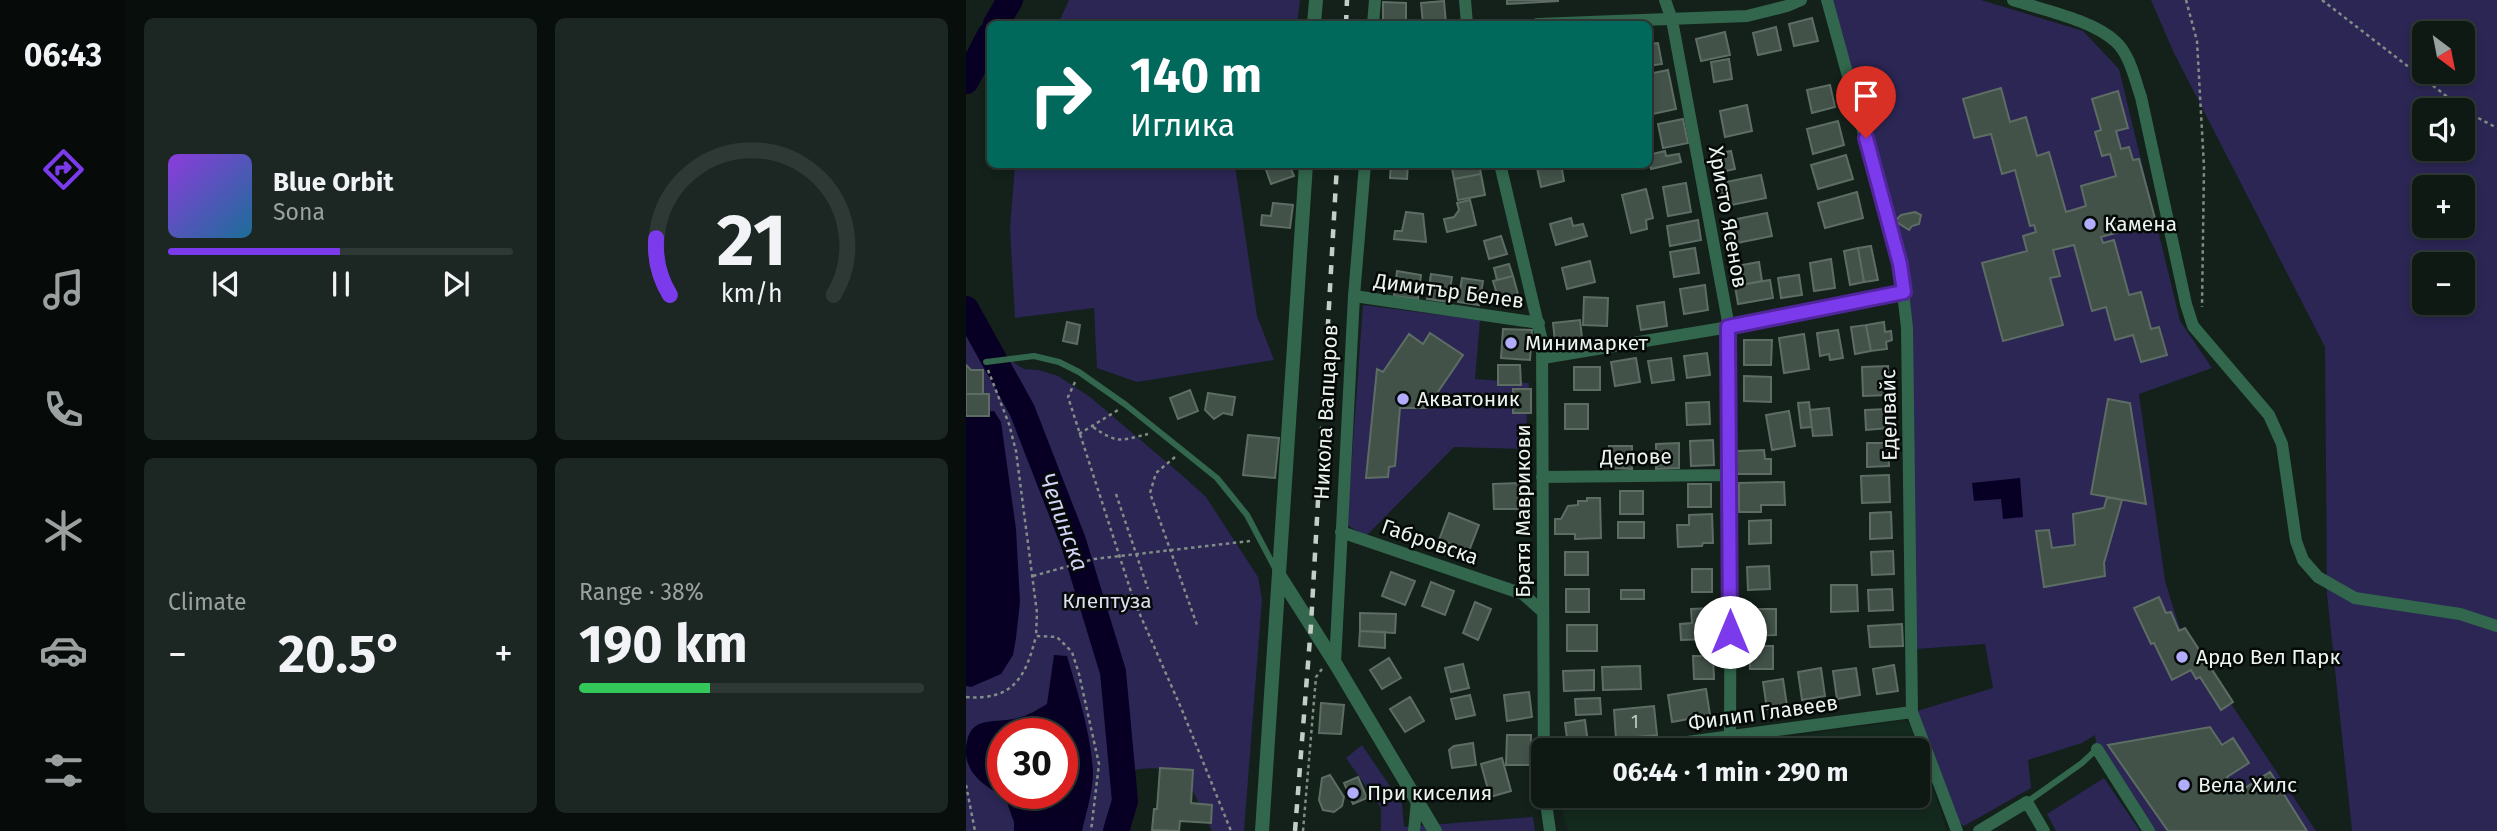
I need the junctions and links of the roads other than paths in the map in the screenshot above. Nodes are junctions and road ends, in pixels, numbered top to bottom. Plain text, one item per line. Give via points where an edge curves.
1 (1316, 0) edge
2 (1375, 0) edge
3 (1465, 0) edge
4 (1665, 0) edge
5 (1801, 0) edge
6 (1827, 0) edge
7 (2013, 0) edge
8 (1672, 20) junction
9 (1314, 21) edge
10 (1373, 21) edge
11 (1467, 21) edge
12 (1638, 21) edge
13 (1306, 168) edge
14 (1364, 168) edge
15 (1501, 168) edge
16 (1904, 292) junction
17 (1354, 296) junction
18 (1539, 323) junction
19 (1728, 327) junction
20 (1543, 358) junction
21 (987, 361) road end
22 (1731, 475) junction
23 (1542, 477) junction
24 (1341, 532) junction
25 (1279, 575) junction
26 (1542, 611) junction
27 (2497, 626) edge
28 (1335, 663) junction
29 (1912, 712) junction
30 (1730, 737) junction
31 (1543, 738) edge
32 (1722, 738) edge
33 (2096, 749) joint
34 (1417, 802) junction
35 (2027, 802) junction
36 (1547, 808) edge
37 (1262, 831) edge
38 (1415, 831) edge
39 (1435, 831) edge
40 (1550, 831) edge
41 (1957, 831) edge
42 (1979, 831) edge
43 (2044, 831) edge
44 (2149, 831) edge

1 - 9 street
2 - 10 street
3 - 11 street
4 - 8 street, Христо Ясенов
5 - 8 street via 1746,16
6 - 16 street, Еделвайс
7 - 27 street via 2101,31 2118,43 2141,97 2193,326 2269,415 2282,444 2290,514 2303,560 2318,577 2355,598 2460,614
8 - 12 street
8 - 19 street, Христо Ясенов
13 - 25 street
14 - 17 street, Никола Вапцаров
15 - 18 street, Братя Маврикови
16 - 19 street
16 - 29 street, Еделвайс
17 - 18 street, Димитър Белев
17 - 24 street, Никола Вапцаров
18 - 20 street, Братя Маврикови
19 - 20 street
19 - 22 street, Христо Ясенов
20 - 23 street, Братя Маврикови
21 - 25 lane via 1034,356 1059,362 1126,405 1217,478 1247,515
22 - 23 street, Делове
22 - 30 street, Христо Ясенов
23 - 26 street, Братя Маврикови
24 - 26 street, Габровска via 1523,594
24 - 28 street, Никола Вапцаров
25 - 28 street
25 - 37 street
26 - 31 street, Братя Маврикови
28 - 34 street
29 - 30 street, Филип Главеев
29 - 41 street, Еделвайс
30 - 32 street, Филип Главеев
33 - 35 lane
33 - 44 street
34 - 38 street
34 - 39 street
35 - 42 street
35 - 43 street
36 - 40 street

